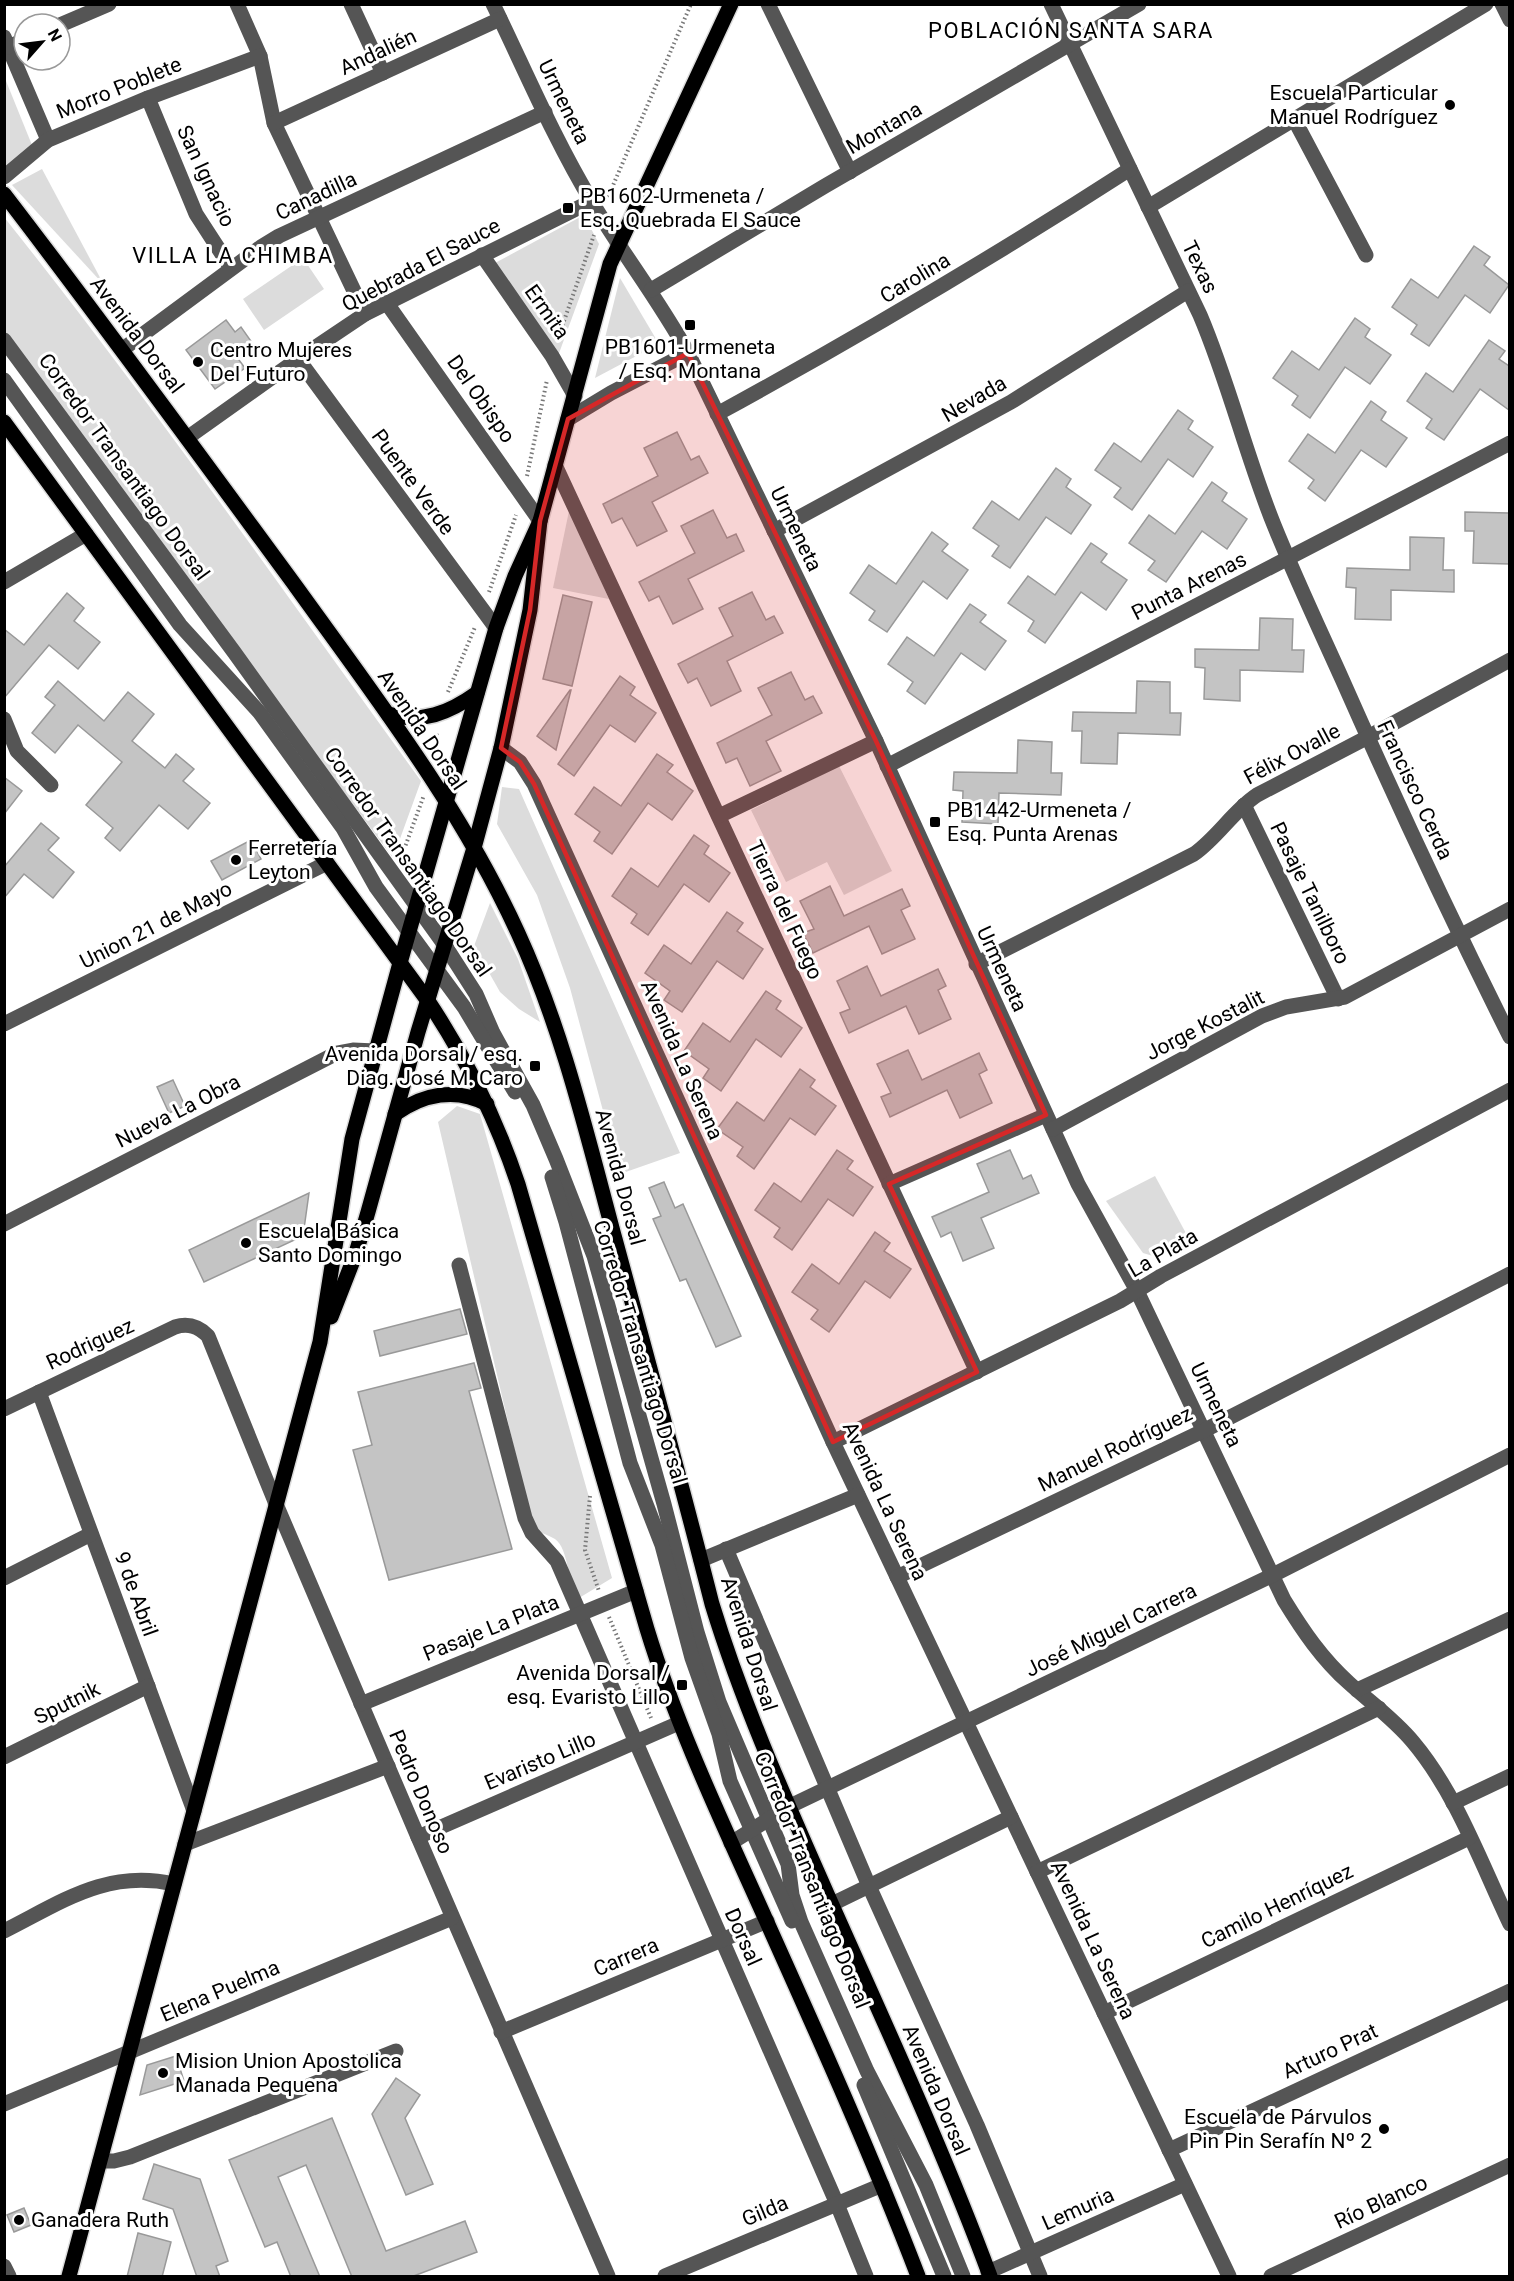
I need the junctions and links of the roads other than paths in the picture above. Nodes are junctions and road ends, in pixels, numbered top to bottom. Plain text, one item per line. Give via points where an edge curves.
1 (109, 4) edge
2 (237, 4) edge
3 (351, 4) edge
4 (731, 4) edge
5 (768, 4) edge
6 (1051, 4) edge
7 (1138, 4) edge
8 (1486, 4) edge
9 (1502, 4) edge
10 (495, 8) edge
11 (72, 20) edge
12 (1509, 20) edge
13 (6, 42) edge
14 (1069, 45) junction
15 (260, 56) junction
16 (382, 73) junction
17 (148, 98) junction
18 (545, 112) junction
19 (1294, 119) junction
20 (274, 123) junction
21 (48, 140) junction
22 (1130, 169) junction
23 (850, 172) junction
24 (4, 177) edge
25 (4, 194) edge
26 (592, 201) junction
27 (1148, 207) junction
28 (319, 217) junction
29 (619, 243) junction
30 (482, 255) junction
31 (1366, 255) dead end
32 (231, 268) junction
33 (651, 290) junction
34 (1188, 291) junction
35 (386, 302) junction
36 (365, 314) junction
37 (4, 340) edge
38 (123, 349) junction
39 (688, 353) junction
40 (298, 359) junction
41 (4, 380) edge
42 (574, 396) junction
43 (717, 414) junction
44 (568, 419) junction
45 (4, 422) edge
46 (187, 438) junction
47 (1509, 442) edge
48 (555, 465) junction
49 (540, 521) junction
50 (774, 531) junction
51 (86, 534) junction
52 (1288, 558) junction
53 (4, 582) edge
54 (496, 628) junction
55 (1509, 660) edge
56 (477, 693) junction
57 (388, 714) junction
58 (4, 719) edge
59 (1368, 737) junction
60 (876, 741) junction
61 (501, 748) junction
62 (887, 766) junction
63 (51, 785) dead end
64 (446, 801) junction
65 (1244, 805) junction
66 (718, 816) junction
67 (474, 848) junction
68 (327, 864) junction
69 (417, 905) junction
70 (1509, 909) edge
71 (409, 932) junction
72 (1460, 937) junction
73 (444, 944) junction
74 (400, 963) junction
75 (976, 964) junction
76 (437, 968) junction
77 (1338, 999) junction
78 (428, 1001) junction
79 (4, 1024) edge
80 (1509, 1037) edge
81 (375, 1051) junction
82 (1509, 1090) edge
83 (487, 1104) junction
84 (395, 1114) junction
85 (1046, 1115) junction
86 (1053, 1129) junction
87 (889, 1184) junction
88 (4, 1224) edge
89 (459, 1265) dead end
90 (1509, 1274) edge
91 (1137, 1291) junction
92 (196, 1327) joint
93 (320, 1342) junction
94 (976, 1372) junction
95 (39, 1392) junction
96 (4, 1409) edge
97 (1205, 1430) junction
98 (833, 1442) junction
99 (1509, 1455) edge
100 (858, 1495) junction
101 (276, 1504) junction
102 (92, 1534) junction
103 (726, 1549) junction
104 (701, 1560) junction
105 (1273, 1575) junction
106 (897, 1577) junction
107 (4, 1578) edge
108 (636, 1591) junction
109 (580, 1614) junction
110 (1509, 1619) edge
111 (148, 1686) junction
112 (1357, 1690) junction
113 (361, 1704) junction
114 (1379, 1708) junction
115 (679, 1723) junction
116 (966, 1723) junction
117 (636, 1742) junction
118 (4, 1757) edge
119 (388, 1766) junction
120 (1509, 1776) edge
121 (828, 1788) junction
122 (1453, 1803) junction
123 (788, 1807) junction
124 (194, 1811) junction
125 (1011, 1817) junction
126 (768, 1818) junction
127 (751, 1830) junction
128 (418, 1837) junction
129 (1469, 1838) junction
130 (731, 1843) junction
131 (185, 1844) junction
132 (1037, 1872) junction
133 (174, 1884) junction
134 (869, 1886) junction
135 (832, 1904) junction
136 (452, 1917) junction
137 (767, 1922) junction
138 (1509, 1924) edge
139 (4, 1931) edge
140 (721, 1941) junction
141 (1509, 1991) edge
142 (1104, 2013) junction
143 (501, 2032) junction
144 (129, 2051) junction
145 (396, 2051) dead end
146 (4, 2104) edge
147 (1169, 2150) junction
148 (100, 2161) junction
149 (1509, 2165) edge
150 (1185, 2184) junction
151 (882, 2185) junction
152 (837, 2204) junction
153 (1032, 2253) junction
154 (989, 2274) edge
155 (69, 2277) edge
156 (608, 2277) edge
157 (665, 2277) edge
158 (866, 2277) edge
159 (918, 2277) edge
160 (944, 2277) edge
161 (963, 2277) edge
162 (1040, 2277) edge
163 (1229, 2277) edge
164 (1271, 2277) edge

1 - 11 street
2 - 15 street
3 - 16 street
4 - 29 main road
5 - 23 street
6 - 14 street, Texas
7 - 14 street, Montana
8 - 19 street
9 - 12 street
10 - 16 street, Andalién
10 - 18 street, Urmeneta
13 - 21 street
14 - 22 street, Texas
14 - 23 street, Montana
15 - 17 street, Morro Poblete
15 - 20 street
16 - 20 street, Andalién
17 - 21 street, Morro Poblete
17 - 32 street, San Ignacio via 196,214
18 - 26 street, Urmeneta
18 - 28 street, Canadilla
19 - 27 street
19 - 31 street
20 - 28 street
21 - 24 street, Morro Poblete
22 - 27 street, Texas
22 - 43 street, Carolina via 980,264
23 - 33 street, Montana
25 - 38 main road, Avenida Dorsal
26 - 29 street, Urmeneta
26 - 30 street, Quebrada El Sauce
27 - 34 street, Texas
28 - 32 street, Canadilla via 261,247
28 - 36 street
29 - 33 street, Urmeneta
29 - 42 main road
30 - 35 street, Quebrada El Sauce
30 - 42 street, Ermita via 552,356
32 - 38 street, Canadilla
33 - 39 street, Urmeneta
34 - 50 street, Nevada via 1011,402
34 - 52 street, Texas via 1215,351 1250,460
35 - 36 street, Quebrada El Sauce
35 - 49 street, Del Obispo
36 - 40 street, Quebrada El Sauce
37 - 69 street, Corredor Transantiago Dorsal
38 - 46 main road, Avenida Dorsal
39 - 43 street, Urmeneta
39 - 44 street
40 - 46 street, Quebrada El Sauce
40 - 54 street, Puente Verde
41 - 71 street, Corredor Transantiago Dorsal via 180,625 260,713 343,828 376,887
42 - 44 main road
43 - 50 street, Urmeneta
44 - 48 main road
45 - 51 main road
46 - 57 main road, Avenida Dorsal
47 - 52 street, Punta Arenas
48 - 49 main road
48 - 66 street, Tierra del Fuego
49 - 54 main road via 514,576
49 - 61 main road via 528,621
50 - 60 street, Urmeneta
51 - 53 street
51 - 68 main road
52 - 59 street, Francisco Cerda
52 - 62 street, Punta Arenas
54 - 56 main road
55 - 59 street, Félix Ovalle
56 - 57 main road via 438,716
56 - 64 main road
57 - 64 main road, Avenida Dorsal
58 - 63 street via 17,751
59 - 65 street, Félix Ovalle
59 - 72 street, Francisco Cerda
60 - 62 street, Urmeneta
60 - 66 street
61 - 67 main road
61 - 98 street, Avenida La Serena via 520,762 534,784
62 - 75 street, Urmeneta
64 - 67 main road, Avenida Dorsal
64 - 69 main road
65 - 75 street, Félix Ovalle via 1194,854
65 - 77 street, Pasaje Tanilboro
66 - 87 street, Tierra del Fuego
67 - 73 main road
67 - 104 main road, Avenida Dorsal via 536,975 569,1067
68 - 74 main road
68 - 79 street, Union 21 de Mayo
69 - 71 main road
69 - 73 street, Corredor Transantiago Dorsal
70 - 72 street, Jorge Kostalit
71 - 74 main road
71 - 76 street, Corredor Transantiago Dorsal
72 - 77 street, Jorge Kostalit
72 - 80 street, Francisco Cerda
73 - 76 main road
73 - 126 street, Corredor Transantiago Dorsal via 476,994 533,1105 594,1256 707,1667 730,1732
74 - 78 main road
74 - 81 main road
75 - 85 street, Urmeneta
76 - 78 main road
76 - 127 street, Corredor Transantiago Dorsal via 525,1110 556,1186 630,1463 662,1545 730,1781
77 - 86 street, Jorge Kostalit via 1300,1004 1268,1014
78 - 83 main road via 459,1049
78 - 84 main road
81 - 88 street, Nueva La Obra via 337,1053
81 - 93 main road via 348,1158
82 - 91 street, La Plata
83 - 84 main road via 466,1096 436,1095
83 - 108 main road via 518,1184
84 - 93 main road via 356,1253
85 - 86 street, Urmeneta
85 - 87 street
86 - 91 street, Urmeneta
87 - 94 street, Tierra del Fuego
89 - 109 street, Dorsal via 525,1518 532,1533 557,1561
90 - 97 street, Manuel Rodríguez
91 - 94 street, La Plata
91 - 97 street, Urmeneta
92 - 95 street, Rodriguez via 175,1327
92 - 101 street, Pedro Donoso via 212,1342
93 - 101 main road
94 - 98 street, La Plata
95 - 96 street, Rodriguez
95 - 102 street, 9 de Abril
97 - 105 street, Urmeneta
97 - 106 street, Manuel Rodríguez
98 - 100 street, Avenida La Serena
99 - 105 street, José Miguel Carrera
100 - 103 street
100 - 106 street, Avenida La Serena
101 - 113 street, Pedro Donoso
101 - 124 main road
102 - 107 street
102 - 111 street, 9 de Abril
103 - 104 street
103 - 121 street, Avenida Dorsal
104 - 123 main road, Avenida Dorsal via 740,1690
105 - 112 street, Urmeneta via 1314,1646
105 - 116 street, José Miguel Carrera
106 - 116 street, Avenida La Serena
108 - 109 street, Pasaje La Plata
108 - 115 main road
109 - 113 street, Pasaje La Plata
109 - 117 street, Dorsal
110 - 112 street
111 - 118 street, Sputnik
111 - 124 street, 9 de Abril
112 - 114 street, Urmeneta
113 - 119 street, Pedro Donoso
114 - 122 street, Urmeneta via 1423,1754
114 - 132 street
115 - 117 street, Evaristo Lillo
115 - 130 main road
116 - 121 street, José Miguel Carrera
116 - 125 street, Avenida La Serena
117 - 128 street, Evaristo Lillo
117 - 140 street, Dorsal
119 - 128 street, Pedro Donoso
119 - 131 street
120 - 122 street
121 - 123 street, José Miguel Carrera
121 - 134 street, Avenida Dorsal
122 - 129 street, Urmeneta
123 - 126 street, José Miguel Carrera
123 - 135 main road, Avenida Dorsal
124 - 131 main road
125 - 132 street, Avenida La Serena
125 - 134 street
126 - 127 street, José Miguel Carrera
126 - 161 street, Corredor Transantiago Dorsal via 788,1864 801,1922 867,2071 926,2185
127 - 130 street, José Miguel Carrera
127 - 160 street, Corredor Transantiago Dorsal
128 - 136 street, Pedro Donoso
129 - 138 street, Urmeneta
129 - 142 street, Camilo Henríquez
130 - 137 main road
131 - 133 main road
132 - 142 street, Avenida La Serena
133 - 139 street via 141,1879 109,1882
133 - 144 main road
134 - 135 street
134 - 153 street, Avenida Dorsal
135 - 154 main road, Avenida Dorsal via 929,2124
136 - 143 street, Pedro Donoso
136 - 144 street, Elena Puelma
137 - 140 street, Carrera
137 - 151 main road
140 - 143 street, Carrera
140 - 152 street, Dorsal
141 - 147 street, Arturo Prat
142 - 147 street, Avenida La Serena
143 - 156 street, Pedro Donoso
144 - 146 street, Elena Puelma
144 - 148 main road
145 - 148 street via 130,2157
147 - 150 street, Avenida La Serena
148 - 155 main road
149 - 164 street, Río Blanco
150 - 153 street, Lemuria
150 - 163 street, Avenida La Serena
151 - 152 street, Gilda
151 - 159 main road
152 - 157 street, Gilda
152 - 158 street, Dorsal
153 - 154 street, Lemuria
153 - 162 street, Avenida Dorsal

